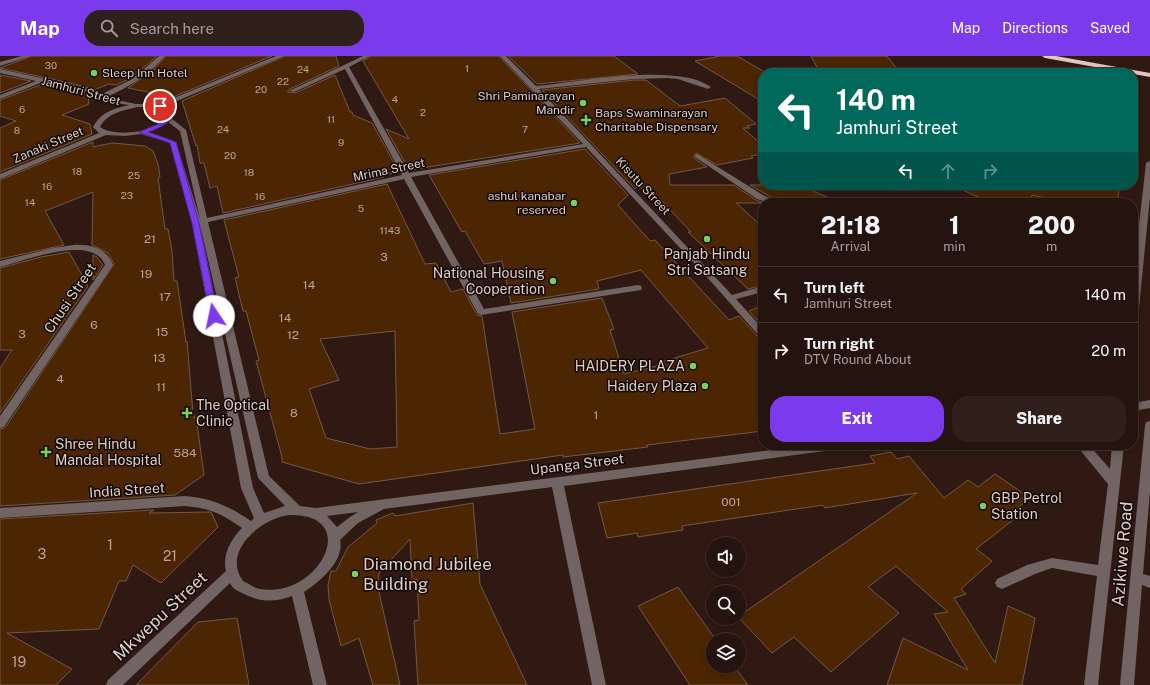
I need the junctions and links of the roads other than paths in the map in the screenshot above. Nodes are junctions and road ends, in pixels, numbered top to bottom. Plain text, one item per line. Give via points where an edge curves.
1 (28, 56) edge
2 (162, 56) edge
3 (281, 56) edge
4 (367, 56) edge
5 (503, 56) edge
6 (1045, 56) edge
7 (1087, 56) edge
8 (1103, 59) dead end
9 (0, 64) edge
10 (346, 66) junction
11 (1111, 68) edge
12 (0, 71) edge
13 (9, 72) junction
14 (1138, 73) edge
15 (1150, 75) edge
16 (0, 77) edge
17 (43, 80) junction
18 (708, 87) dead end
19 (536, 88) junction
20 (292, 91) dead end
21 (0, 97) edge
22 (104, 98) junction
23 (138, 105) junction
24 (160, 106) junction
25 (101, 118) junction
26 (168, 120) junction
27 (142, 132) junction
28 (104, 133) junction
29 (587, 145) junction
30 (697, 156) dead end
31 (1150, 163) edge
32 (406, 176) junction
33 (0, 177) edge
34 (763, 198) edge
35 (201, 222) junction
36 (1138, 244) edge
37 (0, 264) edge
38 (638, 288) dead end
39 (758, 290) edge
40 (731, 298) junction
41 (758, 329) edge
42 (1150, 404) edge
43 (1138, 406) edge
44 (0, 424) edge
45 (1150, 425) edge
46 (804, 450) edge
47 (1087, 450) edge
48 (1117, 450) edge
49 (557, 482) junction
50 (1114, 483) junction
51 (386, 504) junction
52 (296, 509) junction
53 (0, 513) edge
54 (316, 513) junction
55 (260, 520) junction
56 (250, 527) junction
57 (336, 536) junction
58 (1104, 571) junction
59 (232, 573) junction
60 (1137, 577) junction
61 (1150, 582) edge
62 (1002, 583) dead end
63 (297, 590) junction
64 (113, 685) edge
65 (320, 685) edge
66 (599, 685) edge
67 (1091, 685) edge
68 (1127, 685) edge

1 - 9 street
2 - 22 street via 152,67
3 - 24 street
4 - 10 street
5 - 19 street, Kisutu Street
6 - 11 highway
7 - 8 highway
10 - 20 street
10 - 32 street
12 - 13 street, Jamhuri Street
13 - 16 street
13 - 17 street, Jamhuri Street
14 - 15 highway
17 - 21 street
17 - 22 street, Jamhuri Street via 83,89
18 - 19 street via 679,77 667,76 634,77
19 - 29 street, Kisutu Street
22 - 23 street, Jamhuri Street
22 - 25 street
23 - 24 street
23 - 25 street via 117,110
24 - 26 street via 170,111
25 - 28 street via 96,126
26 - 27 street
26 - 35 street via 183,130
27 - 28 street via 118,135
27 - 35 street via 173,142
28 - 33 street, Zanaki Street
29 - 32 street, Mrima Street
29 - 40 street, Kisutu Street
30 - 34 street
31 - 36 street
32 - 35 street, Mrima Street
32 - 38 street via 481,312
35 - 52 street via 264,478
35 - 55 street via 247,488
37 - 44 street, Chusi Street via 84,247 99,252 107,258 109,265
39 - 40 street
40 - 41 street, Kisutu Street
42 - 43 street
45 - 60 street, Azikiwe Road
46 - 49 street, Upanga Street
47 - 50 street
48 - 50 street, Azikiwe Road
49 - 51 street, Upanga Street
49 - 66 street
50 - 58 street, Azikiwe Road
51 - 54 street, Upanga Street
51 - 57 street via 354,520
52 - 54 street
52 - 55 street via 279,512
53 - 56 street, India Street via 185,501 204,502 226,509
54 - 57 street via 326,519
55 - 56 street
56 - 59 street via 234,546 229,567
57 - 63 street via 333,556 319,576
58 - 62 street via 1052,563
58 - 67 street, Azikiwe Road
59 - 63 street via 237,584 253,594 274,596
59 - 64 street, Mkwepu Street
60 - 61 street
60 - 68 street, Azikiwe Road
63 - 65 street

